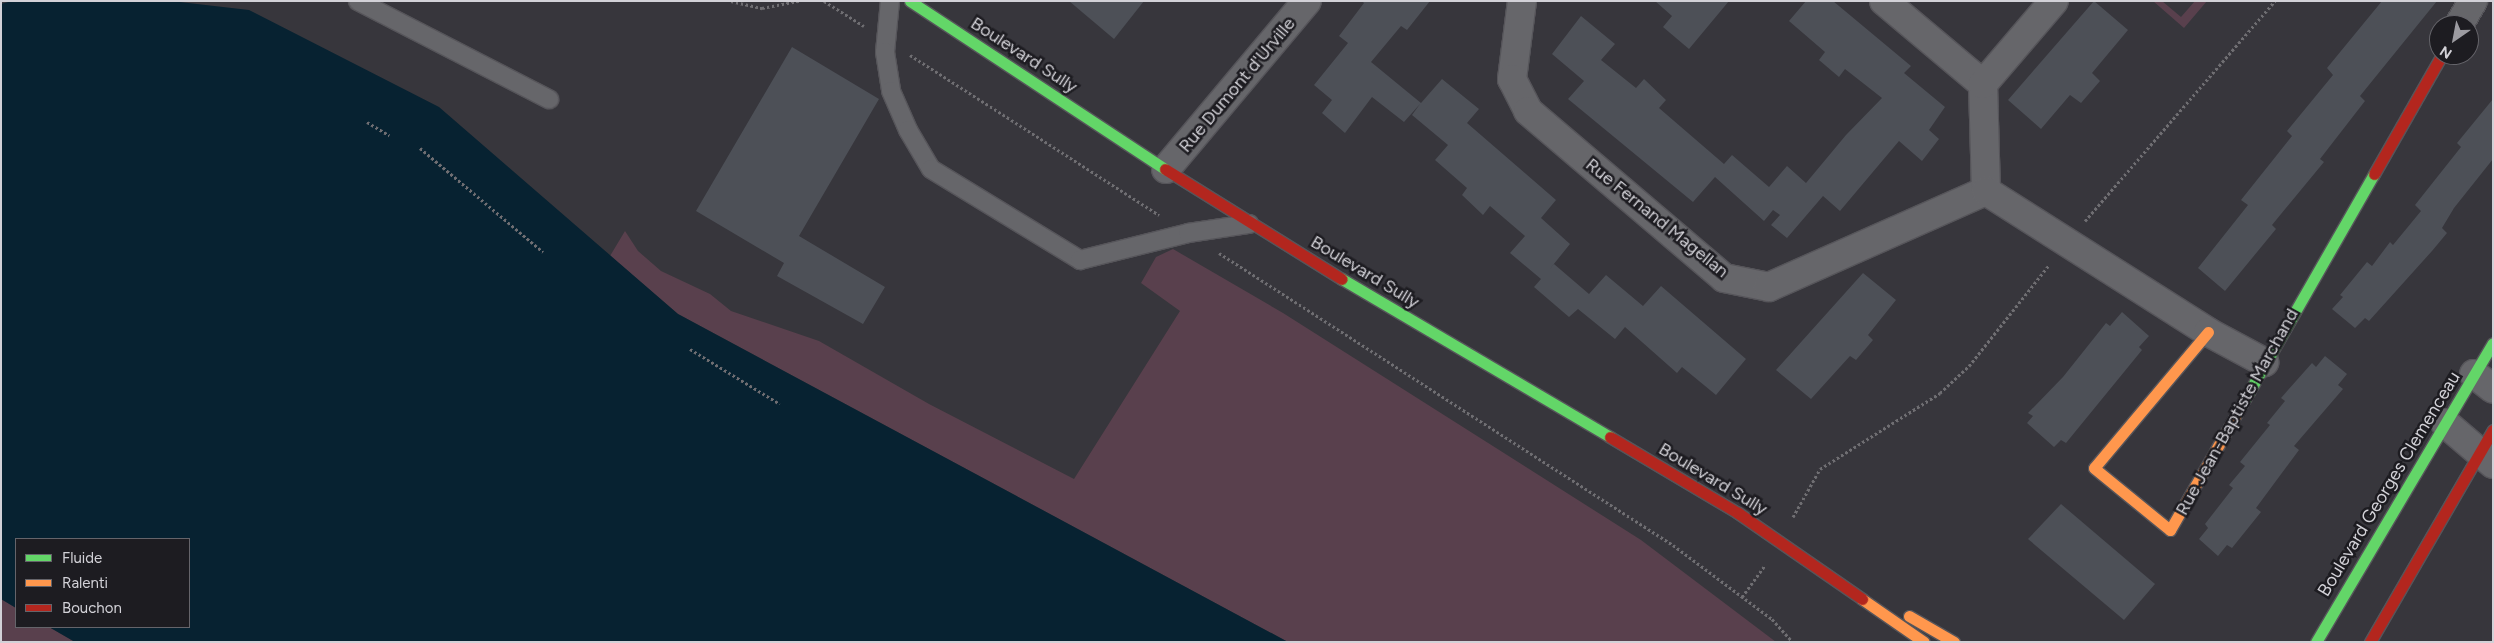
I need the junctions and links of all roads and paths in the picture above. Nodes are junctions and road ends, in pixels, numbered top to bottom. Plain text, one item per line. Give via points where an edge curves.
1 (358, 1) edge
2 (731, 1) edge
3 (800, 1) edge
4 (824, 1) edge
5 (890, 1) edge
6 (910, 1) edge
7 (1307, 1) edge
8 (1522, 1) edge
9 (1884, 1) edge
10 (2054, 1) edge
11 (2275, 1) edge
12 (2473, 1) edge
13 (2465, 15) edge
14 (887, 41) junction
15 (2436, 65) edge
16 (1983, 84) junction
17 (549, 100) dead end
18 (367, 122) dead end
19 (389, 136) dead end
20 (420, 148) dead end
21 (1166, 169) junction
22 (1986, 191) junction
23 (2085, 221) dead end
24 (1249, 224) junction
25 (1188, 233) junction
26 (543, 252) dead end
27 (2053, 259) dead end
28 (2208, 332) junction
29 (2493, 343) edge
30 (690, 349) dead end
31 (2264, 362) junction
32 (2484, 381) edge
33 (780, 404) dead end
34 (2445, 423) junction
35 (2488, 449) edge
36 (1793, 523) dead end
37 (1769, 559) dead end
38 (1809, 561) junction
39 (1742, 597) junction
40 (1794, 642) edge
41 (1924, 642) edge
42 (1954, 642) edge
43 (2316, 642) edge
44 (2370, 642) edge

1 - 17 lane
2 - 3 path via 762,8
4 - 14 path
5 - 14 lane
6 - 21 main road, Boulevard Sully
7 - 21 street, Rue Dumont d'Urville
8 - 22 street, Rue Fernand Magellan via 1512,79 1528,110 1724,278 1769,287
9 - 16 street
10 - 16 street
11 - 23 path
12 - 13 street
14 - 25 path
14 - 25 lane via 885,52 891,91 908,130 931,169 1080,260
15 - 31 main road, Rue Jean-Baptiste Marchand
16 - 22 street
18 - 19 path
20 - 26 path
21 - 24 main road, Boulevard Sully
22 - 28 street
24 - 25 lane
24 - 38 main road, Boulevard Sully via 1738,513
25 - 39 path via 1673,545
27 - 36 path via 1970,366 1940,393 1820,469 1794,512
28 - 31 street
28 - 31 main road, Rue Jean-Baptiste Marchand via 2094,468 2170,530
29 - 32 main road, Boulevard Georges Clemenceau
30 - 33 path
32 - 34 main road, Boulevard Georges Clemenceau
34 - 35 street
34 - 43 main road, Boulevard Georges Clemenceau
35 - 44 main road
37 - 39 path
38 - 41 main road, Boulevard Sully
38 - 42 main road, Boulevard Sully
39 - 40 path

